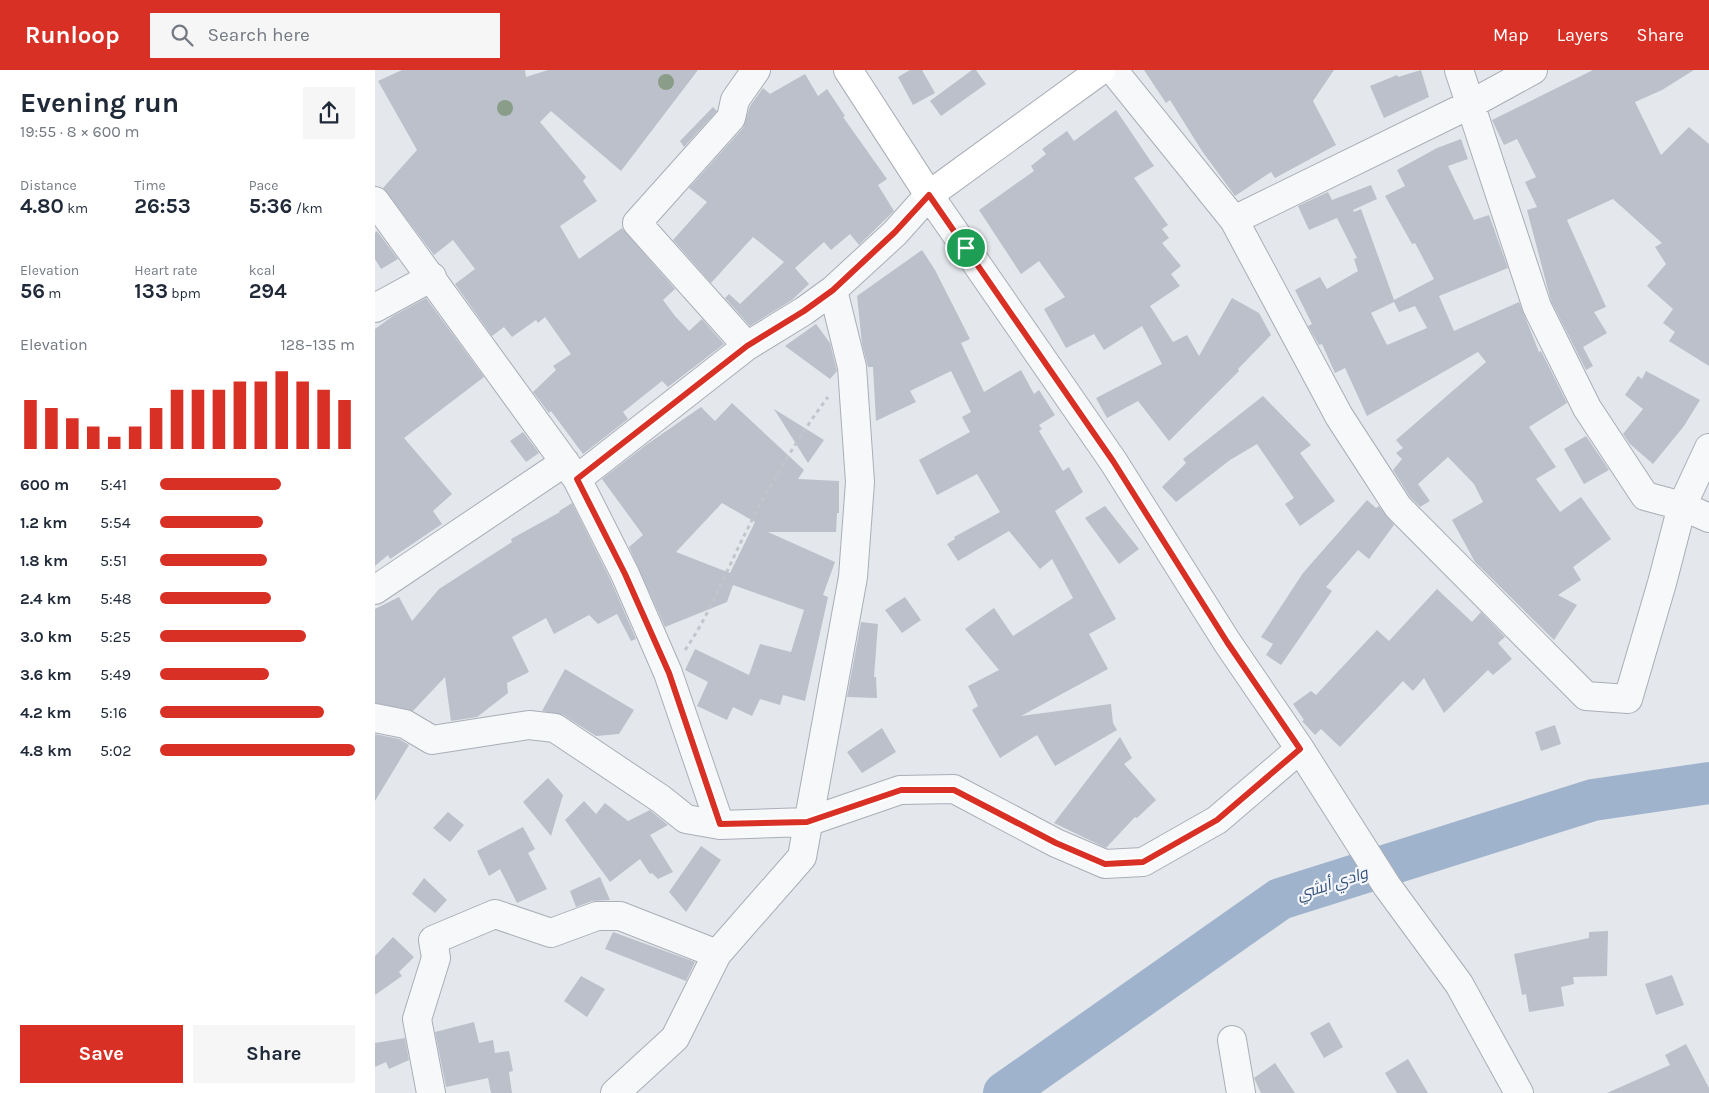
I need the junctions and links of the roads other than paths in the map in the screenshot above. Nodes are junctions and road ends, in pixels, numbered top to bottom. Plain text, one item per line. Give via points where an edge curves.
1 (756, 70) edge
2 (848, 70) edge
3 (1101, 70) edge
4 (1113, 70) edge
5 (1459, 70) edge
6 (1533, 70) edge
7 (1471, 104) junction
8 (929, 195) junction
9 (375, 201) edge
10 (1234, 220) junction
11 (432, 277) junction
12 (833, 290) junction
13 (375, 308) edge
14 (747, 346) junction
15 (1709, 448) edge
16 (571, 471) junction
17 (1682, 506) junction
18 (1709, 518) edge
19 (377, 583) edge
20 (375, 718) edge
21 (1300, 749) junction
22 (807, 822) junction
23 (720, 824) junction
24 (717, 954) junction
25 (1232, 1040) dead end
26 (431, 1093) edge
27 (615, 1093) edge
28 (1241, 1093) edge
29 (1519, 1093) edge

1 - 14 street via 735,100 731,118 637,223
2 - 8 street
3 - 8 street
4 - 10 street
5 - 7 street
6 - 7 street
7 - 10 street
7 - 17 street via 1537,307 1587,408 1645,496
8 - 12 street
8 - 21 street via 1113,461 1227,642
9 - 11 street
10 - 17 street via 1339,416 1398,507 1586,696 1628,699
11 - 13 street
11 - 16 street
12 - 14 street
12 - 22 street via 852,367 860,482 853,577
14 - 16 street
15 - 17 street
16 - 19 street
16 - 23 street via 625,574 669,673
17 - 18 street
20 - 23 street via 405,724 432,740 529,725 555,728 686,819
21 - 22 street via 1217,820 1143,862 1105,864 1056,843 954,790 901,790
21 - 29 street via 1387,886 1459,984
22 - 23 street
22 - 24 street via 802,857
24 - 26 street via 620,916 597,916 551,933 495,914 433,940 436,958 417,1019
24 - 27 street via 675,1038
25 - 28 street

